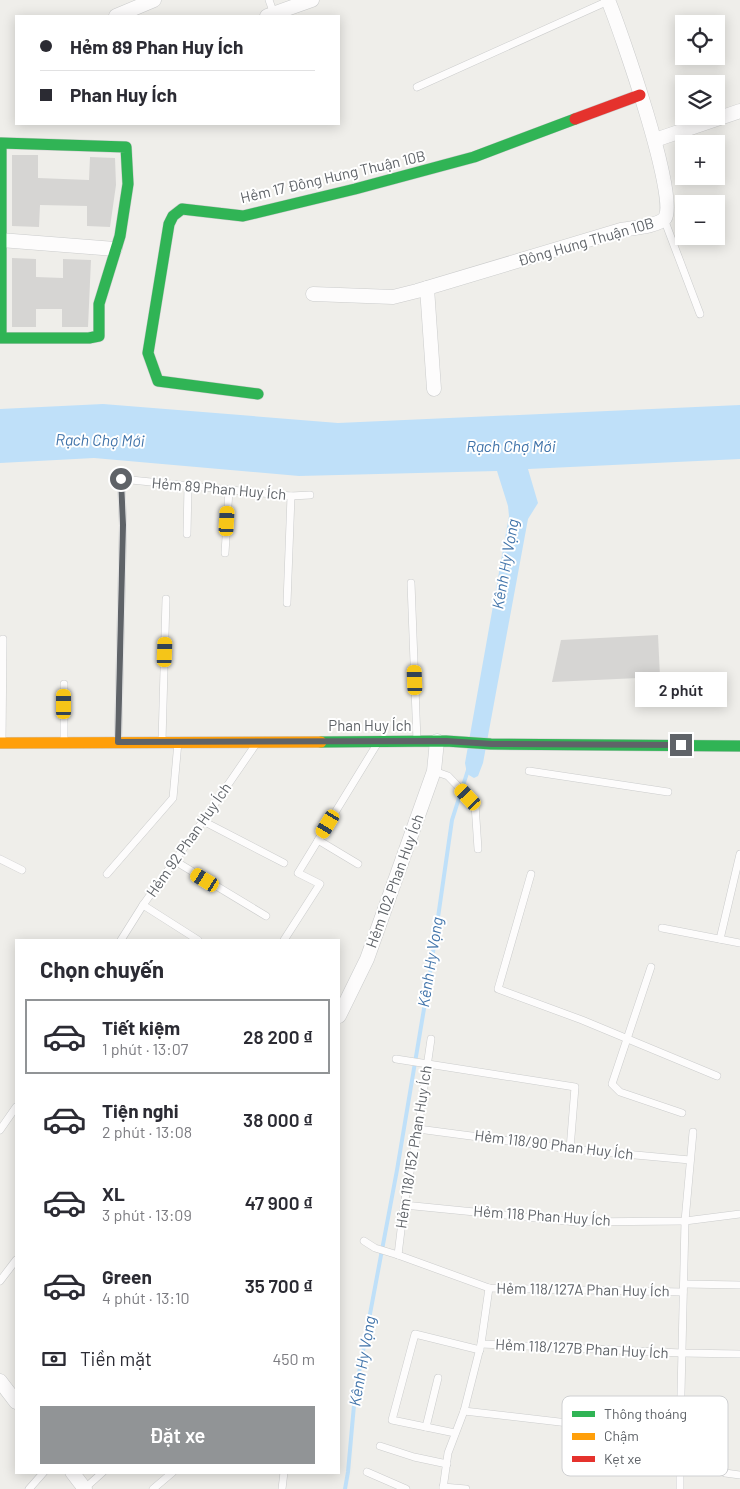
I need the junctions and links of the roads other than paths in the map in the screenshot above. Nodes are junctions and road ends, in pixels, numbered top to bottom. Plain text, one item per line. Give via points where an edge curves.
1 (154, 0) edge
2 (269, 0) edge
3 (312, 0) edge
4 (608, 1) edge
5 (118, 15) edge
6 (271, 15) edge
7 (417, 87) dead end
8 (640, 95) junction
9 (740, 111) edge
10 (655, 140) junction
11 (664, 219) junction
12 (0, 240) edge
13 (115, 250) junction
14 (427, 288) junction
15 (313, 294) dead end
16 (700, 314) dead end
17 (0, 338) edge
18 (434, 389) dead end
19 (258, 394) dead end
20 (188, 486) junction
21 (228, 490) junction
22 (310, 495) dead end
23 (291, 496) junction
24 (187, 534) dead end
25 (225, 553) dead end
26 (411, 582) dead end
27 (166, 599) dead end
28 (287, 603) dead end
29 (3, 639) dead end
30 (64, 684) dead end
31 (257, 741) junction
32 (378, 741) junction
33 (417, 741) junction
34 (442, 741) junction
35 (118, 742) junction
36 (162, 742) junction
37 (178, 742) junction
38 (1, 743) edge
39 (64, 743) junction
40 (740, 746) edge
41 (434, 771) junction
42 (529, 771) dead end
43 (668, 792) dead end
44 (203, 822) junction
45 (318, 840) junction
46 (478, 848) dead end
47 (740, 854) edge
48 (0, 859) edge
49 (175, 861) junction
50 (284, 863) dead end
51 (358, 864) dead end
52 (22, 870) dead end
53 (107, 874) dead end
54 (531, 874) dead end
55 (143, 905) junction
56 (266, 916) dead end
57 (662, 928) dead end
58 (122, 939) edge
59 (196, 939) edge
60 (285, 939) edge
61 (720, 939) junction
62 (740, 943) edge
63 (651, 967) dead end
64 (340, 1014) edge
65 (431, 1039) dead end
66 (628, 1039) junction
67 (396, 1059) dead end
68 (426, 1065) junction
69 (717, 1076) dead end
70 (15, 1108) edge
71 (682, 1113) dead end
72 (418, 1129) junction
73 (0, 1130) edge
74 (693, 1132) dead end
75 (570, 1149) junction
76 (690, 1160) junction
77 (404, 1205) junction
78 (740, 1214) edge
79 (685, 1221) junction
80 (364, 1241) dead end
81 (398, 1255) junction
82 (15, 1261) edge
83 (0, 1281) edge
84 (684, 1284) junction
85 (740, 1285) edge
86 (489, 1288) junction
87 (683, 1292) junction
88 (481, 1347) junction
89 (682, 1353) junction
90 (740, 1354) edge
91 (438, 1378) dead end
92 (0, 1381) edge
93 (681, 1396) edge
94 (15, 1401) edge
95 (464, 1411) junction
96 (562, 1422) edge
97 (426, 1427) junction
98 (455, 1433) junction
99 (380, 1446) dead end
100 (446, 1464) junction
101 (367, 1472) dead end
102 (42, 1474) edge
103 (73, 1474) edge
104 (101, 1474) edge
105 (171, 1474) edge
106 (284, 1474) edge
107 (680, 1476) edge
108 (443, 1488) edge
109 (29, 1489) edge
110 (84, 1489) edge
111 (153, 1489) edge
112 (282, 1489) edge
113 (406, 1489) edge
114 (466, 1489) edge
115 (680, 1489) edge

1 - 5 street
2 - 6 lane
3 - 6 street
4 - 7 lane
4 - 8 street, Đông Hưng Thuận 10B
8 - 10 street, Đông Hưng Thuận 10B
8 - 19 street, Hẻm 17 Đông Hưng Thuận 10B via 474,157 356,189 242,216 182,209 173,216 148,353 158,381
9 - 10 street
10 - 11 street, Đông Hưng Thuận 10B via 667,195 668,210
11 - 14 street, Đông Hưng Thuận 10B
11 - 16 lane
12 - 13 street
12 - 13 street via 1,143 126,147 128,184
12 - 17 street
13 - 17 street via 100,304 99,336
14 - 15 street, Đông Hưng Thuận 10B via 392,297
14 - 18 street
20 - 21 lane, Hẻm 89 Phan Huy Ích
20 - 24 lane
20 - 35 lane, Hẻm 89 Phan Huy Ích via 121,479 123,525
21 - 23 lane, Hẻm 89 Phan Huy Ích
21 - 25 lane
22 - 23 lane, Hẻm 89 Phan Huy Ích
23 - 28 lane
26 - 33 lane
27 - 36 lane
29 - 38 lane
30 - 39 lane
31 - 32 street, Phan Huy Ích
31 - 37 street, Phan Huy Ích
31 - 44 lane, Hẻm 92 Phan Huy Ích
32 - 33 street, Phan Huy Ích
32 - 45 lane
33 - 34 street, Phan Huy Ích
34 - 40 street, Phan Huy Ích
34 - 41 street, Hẻm 102 Phan Huy Ích
35 - 36 street, Phan Huy Ích
35 - 39 street, Phan Huy Ích
36 - 37 street, Phan Huy Ích
37 - 53 lane via 173,798
38 - 39 street, Phan Huy Ích
41 - 46 lane via 448,776 475,804
41 - 64 street, Hẻm 102 Phan Huy Ích via 367,959
42 - 43 lane
44 - 49 lane, Hẻm 92 Phan Huy Ích
44 - 50 lane
45 - 51 lane
45 - 60 lane via 298,873 320,884
47 - 61 lane
48 - 52 lane
49 - 55 lane, Hẻm 92 Phan Huy Ích
49 - 56 lane
54 - 66 lane via 498,989
55 - 58 lane, Hẻm 92 Phan Huy Ích
55 - 59 lane
57 - 61 lane
61 - 62 lane
63 - 66 lane
65 - 68 lane, Hẻm 118/152 Phan Huy Ích
66 - 69 lane
66 - 71 lane via 612,1084 620,1092
67 - 68 lane
68 - 72 lane, Hẻm 118/152 Phan Huy Ích
68 - 75 lane via 575,1087
70 - 73 lane
72 - 75 lane, Hẻm 118/90 Phan Huy Ích
72 - 77 lane, Hẻm 118/152 Phan Huy Ích
74 - 76 lane
75 - 76 lane, Hẻm 118/90 Phan Huy Ích
76 - 79 lane
77 - 79 lane, Hẻm 118 Phan Huy Ích via 577,1222
77 - 81 lane, Hẻm 118/152 Phan Huy Ích
78 - 79 lane, Hẻm 118 Phan Huy Ích
79 - 84 lane
80 - 81 lane, Hẻm 118/127A Phan Huy Ích
81 - 86 lane, Hẻm 118/127A Phan Huy Ích
82 - 83 lane
84 - 85 lane
84 - 87 lane
86 - 87 lane, Hẻm 118/127A Phan Huy Ích
86 - 88 lane
87 - 89 lane
88 - 89 lane, Hẻm 118/127B Phan Huy Ích
88 - 95 lane
88 - 97 lane, Hẻm 118/127B Phan Huy Ích via 415,1334 392,1420
89 - 90 lane, Hẻm 118/127B Phan Huy Ích
89 - 93 lane
91 - 97 lane
92 - 94 street
95 - 96 lane
95 - 98 lane
97 - 98 lane
98 - 100 lane
99 - 100 lane
100 - 108 lane
101 - 113 lane
102 - 109 lane
103 - 110 street
104 - 110 lane
105 - 111 lane
106 - 112 lane
107 - 115 lane
108 - 114 lane

